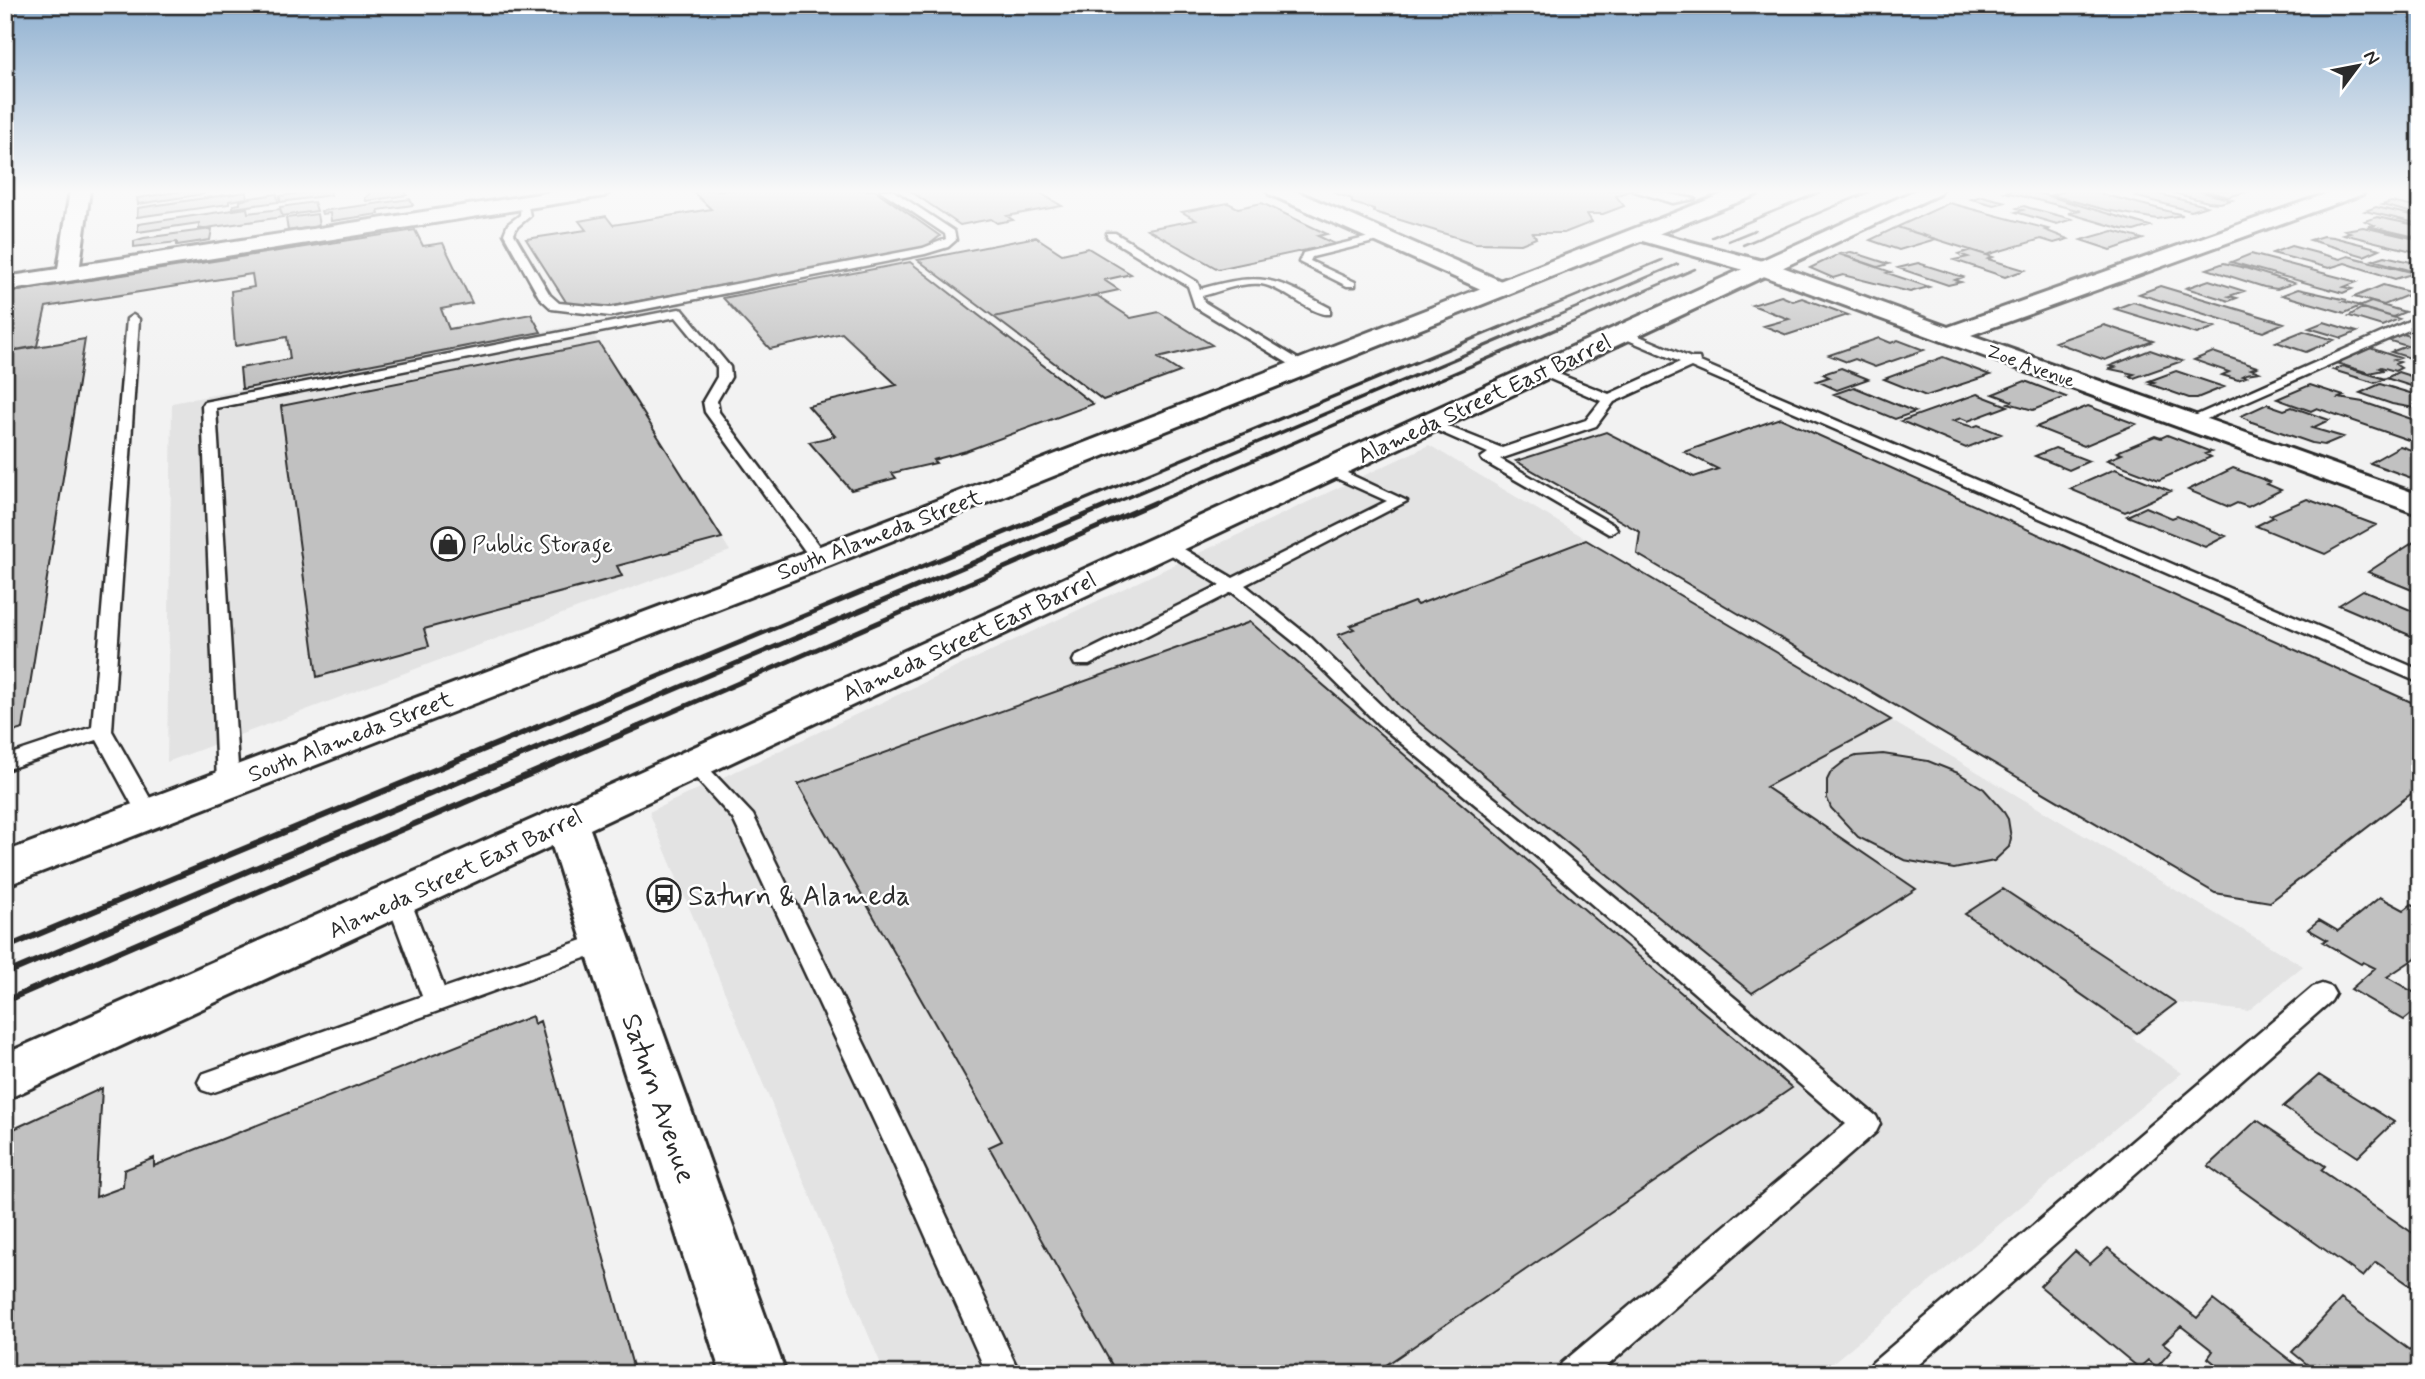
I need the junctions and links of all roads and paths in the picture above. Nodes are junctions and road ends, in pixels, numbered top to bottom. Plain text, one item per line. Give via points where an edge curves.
1 (71, 254) edge
2 (202, 254) edge
3 (521, 254) edge
4 (908, 254) edge
5 (1143, 254) edge
6 (1314, 254) edge
7 (1421, 254) edge
8 (1588, 254) edge
9 (1713, 254) edge
10 (1797, 254) edge
11 (2175, 254) edge
12 (1766, 269) junction
13 (68, 275) junction
14 (5, 284) edge
15 (1351, 284) dead end
16 (1500, 289) junction
17 (1196, 294) junction
18 (1326, 311) dead end
19 (133, 319) dead end
20 (2420, 320) edge
21 (1625, 334) junction
22 (1948, 335) junction
23 (1694, 361) junction
24 (1304, 366) junction
25 (1541, 372) junction
26 (1609, 399) junction
27 (2188, 422) junction
28 (1429, 424) junction
29 (1501, 453) junction
30 (1330, 470) junction
31 (2420, 506) edge
32 (1609, 529) dead end
33 (1166, 545) junction
34 (819, 558) junction
35 (1231, 584) junction
36 (1082, 661) dead end
37 (2420, 677) edge
38 (102, 731) junction
39 (5, 763) edge
40 (693, 764) junction
41 (228, 783) junction
42 (148, 814) junction
43 (566, 822) junction
44 (5, 870) edge
45 (398, 899) junction
46 (606, 941) junction
47 (2322, 994) dead end
48 (437, 1002) junction
49 (5, 1077) edge
50 (211, 1082) dead end
51 (754, 1374) edge
52 (1004, 1374) edge
53 (1573, 1374) edge
54 (1883, 1374) edge

1 - 13 street
2 - 13 street
3 - 4 lane via 545,297 556,306 610,312
5 - 17 lane via 1193,284
6 - 15 lane via 1304,262
7 - 16 street
8 - 16 street, South Alameda Street
9 - 12 street, Zoe Avenue
10 - 12 street, Alameda Street East Barrel
11 - 22 street
12 - 21 street, Alameda Street East Barrel
12 - 22 street, Zoe Avenue
13 - 14 street
16 - 24 street, South Alameda Street
17 - 18 lane via 1262,281
17 - 24 lane via 1199,304
19 - 38 lane
20 - 27 lane
21 - 23 lane
21 - 25 street, Alameda Street East Barrel
22 - 27 street, Zoe Avenue
23 - 26 lane
23 - 37 lane
24 - 34 street, South Alameda Street
25 - 26 lane
25 - 28 street, Alameda Street East Barrel
26 - 29 lane via 1591,423
27 - 31 street, Zoe Avenue
28 - 29 lane
28 - 30 street, Alameda Street East Barrel
29 - 32 lane via 1488,458
30 - 33 street, Alameda Street East Barrel
30 - 35 lane via 1399,500
33 - 35 lane
33 - 40 street, Alameda Street East Barrel
34 - 41 street, South Alameda Street
34 - 41 lane via 712,412 710,401 724,377 723,367 679,313 209,405
35 - 36 lane
35 - 53 lane via 1306,642 1385,720 1867,1124
38 - 39 lane
38 - 42 lane
40 - 43 street, Alameda Street East Barrel
40 - 52 lane via 742,816
41 - 42 street, South Alameda Street
42 - 44 street, South Alameda Street
43 - 45 street, Alameda Street East Barrel
43 - 46 street, Saturn Avenue
45 - 48 lane
45 - 49 street, Alameda Street East Barrel
46 - 48 lane
46 - 51 street, Saturn Avenue
47 - 54 lane
48 - 50 lane

